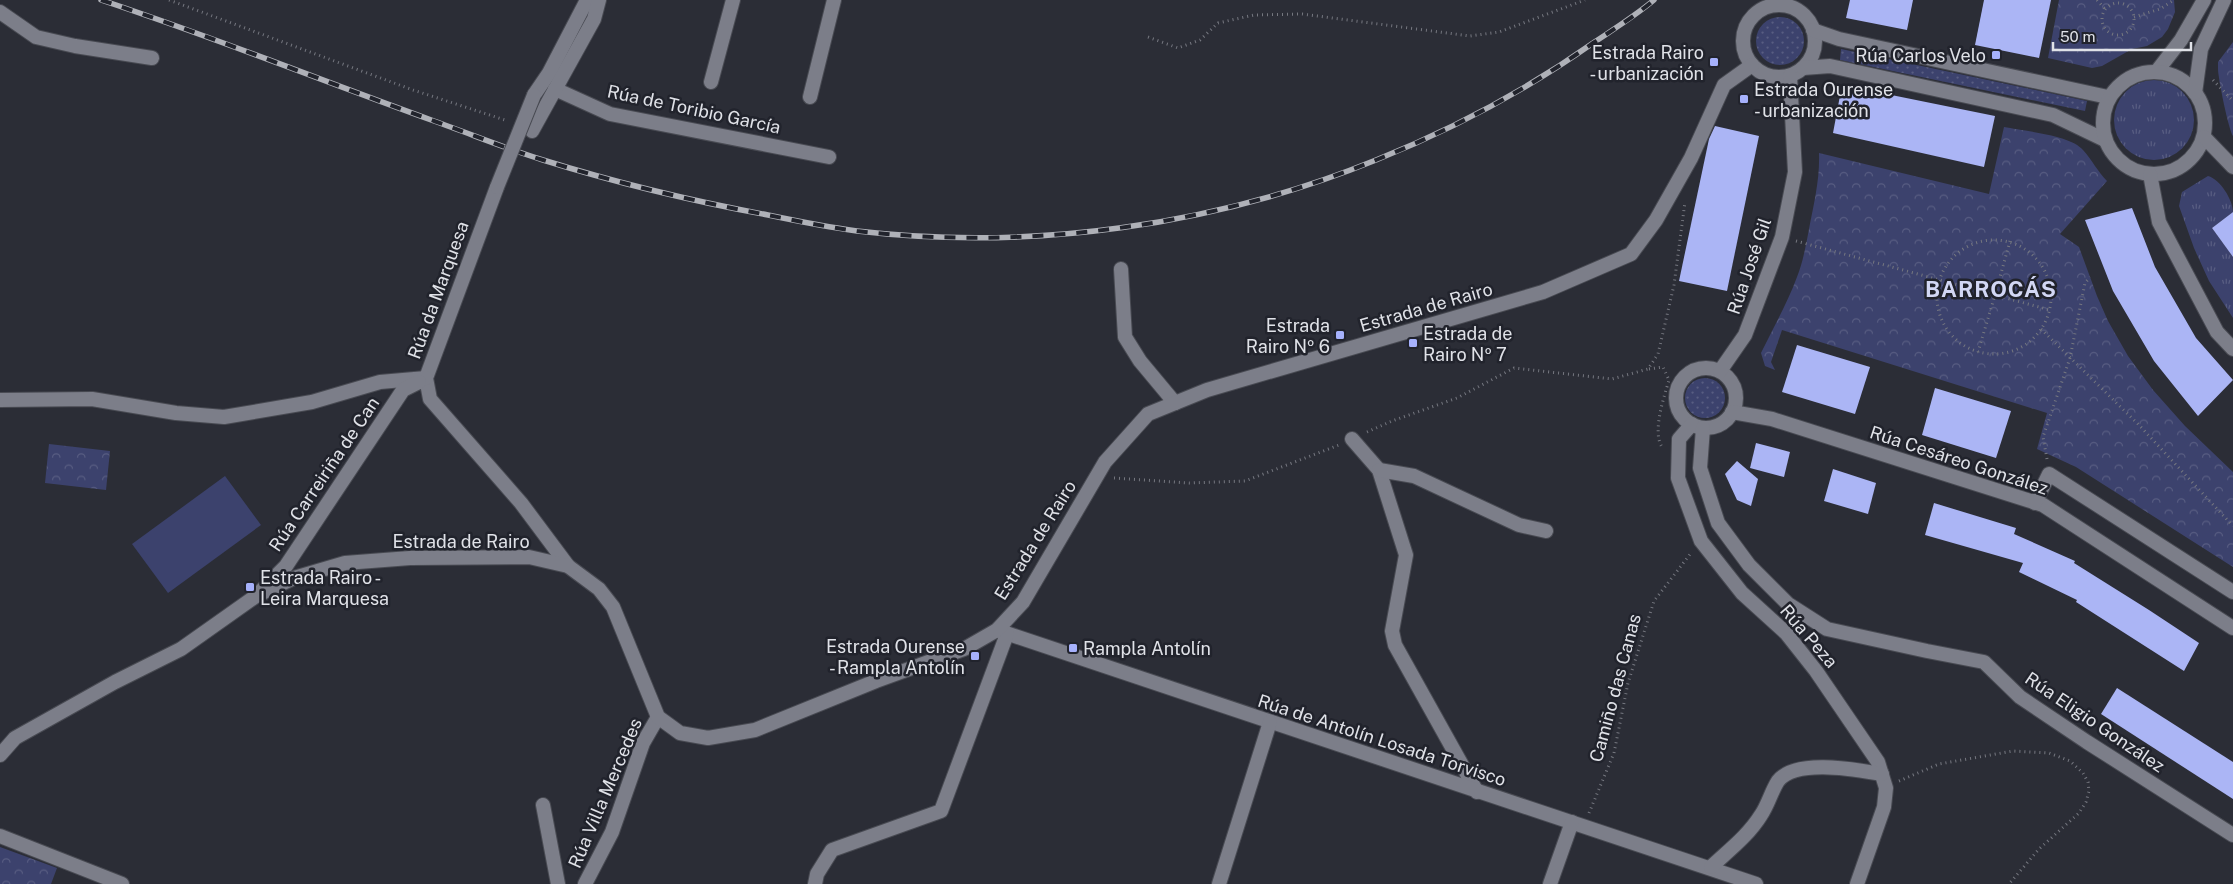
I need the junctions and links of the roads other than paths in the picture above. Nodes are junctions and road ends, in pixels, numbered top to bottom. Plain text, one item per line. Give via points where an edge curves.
1 (588, 0) edge
2 (599, 0) edge
3 (732, 0) edge
4 (834, 0) edge
5 (2204, 0) edge
6 (2224, 0) edge
7 (1795, 3) edge
8 (1767, 4) edge
9 (0, 12) edge
10 (1813, 30) junction
11 (152, 58) dead end
12 (1752, 65) junction
13 (2156, 71) junction
14 (1796, 72) junction
15 (711, 82) dead end
16 (555, 89) junction
17 (2195, 93) junction
18 (810, 97) dead end
19 (2108, 97) junction
20 (532, 131) road end
21 (2204, 137) junction
22 (2105, 140) junction
23 (829, 157) dead end
24 (2233, 166) edge
25 (2150, 174) junction
26 (1121, 269) dead end
27 (2233, 349) edge
28 (1720, 371) junction
29 (426, 378) junction
30 (0, 400) edge
31 (1175, 403) junction
32 (1732, 412) junction
33 (1698, 426) junction
34 (1352, 439) road end
35 (1379, 470) junction
36 (2035, 503) junction
37 (1546, 531) dead end
38 (568, 566) junction
39 (2233, 592) edge
40 (256, 596) junction
41 (2233, 628) edge
42 (1002, 632) junction
43 (658, 716) junction
44 (1270, 722) junction
45 (0, 755) edge
46 (1884, 781) junction
47 (1477, 792) junction
48 (543, 805) dead end
49 (1578, 824) junction
50 (2233, 835) edge
51 (0, 836) edge
52 (1711, 867) junction
53 (122, 884) edge
54 (558, 884) edge
55 (586, 884) edge
56 (815, 884) edge
57 (1219, 884) edge
58 (1550, 884) edge
59 (1756, 884) edge
60 (1857, 884) edge

1 - 29 street, Rúa da Marquesa, bridge via 534,95
2 - 16 street via 594,19
3 - 15 street, Rúa de Toribio García
4 - 18 street
5 - 13 street via 2181,40
6 - 17 street via 2198,61
7 - 8 street
7 - 10 street
8 - 12 street via 1747,25 1743,40 1745,53
9 - 11 street via 36,37
10 - 14 street via 1815,44 1811,57
10 - 19 street via 1839,39
12 - 14 street via 1763,74 1776,77
12 - 31 street, Estrada de Rairo via 1724,85 1656,220 1631,254 1543,292 1206,390
13 - 17 street via 2177,77
13 - 19 street via 2137,74 2119,84
14 - 22 street via 1830,66 2053,115
14 - 28 street, Rúa José Gil via 1795,172 1782,238 1745,335
16 - 20 street
16 - 23 street, Rúa de Toribio García via 610,114
17 - 21 street via 2204,111
19 - 22 street via 2102,120
21 - 24 street
21 - 25 street via 2188,162 2170,171
22 - 25 street via 2115,157 2131,169
25 - 27 street via 2159,222 2217,332
26 - 31 street via 1125,337 1140,361
28 - 32 street via 1735,389 1736,401
28 - 33 street via 1697,369 1680,384 1676,395 1677,407 1683,417
29 - 30 street via 380,382 312,402 224,416 176,413 92,399
29 - 38 street, Rúa da Marquesa via 430,400 521,503
29 - 40 street, Rúa Carreiriña de Can via 403,390 286,566
31 - 42 street, Estrada de Rairo via 1148,414 1104,462 1023,602
32 - 33 street via 1720,424
32 - 36 street, Rúa Cesáreo González via 1772,419
33 - 46 street, Rúa Peza via 1679,439 1678,478 1701,541 1742,593 1786,633 1816,671 1878,762
33 - 50 street, Rúa Eligio González via 1700,468 1718,524 1749,565 1788,604 1827,629 1984,662 2020,697
34 - 35 street
35 - 37 street via 1414,476 1519,525
35 - 47 street via 1406,555 1392,631 1395,645
36 - 39 street via 2049,474
36 - 41 street, Rúa Cesáreo González via 2043,505
38 - 40 street, Estrada de Rairo via 529,557 410,558 345,563 294,578
38 - 43 street, Estrada de Rairo via 599,589 613,607
40 - 45 street, Estrada de Rairo via 181,649 15,738
42 - 43 street, Estrada de Rairo via 755,730 708,738 680,733
42 - 44 street, Rúa de Antolín Losada Torvisco
42 - 56 street via 941,811 832,850 817,874
43 - 55 street, Rúa Villa Mercedes via 643,743 612,832
44 - 47 street, Rúa de Antolín Losada Torvisco
44 - 57 street
46 - 52 street via 1846,768 1814,767 1786,775 1779,781 1750,830
46 - 60 street via 1884,807
47 - 49 street, Rúa de Antolín Losada Torvisco
48 - 54 street, Rúa Villa Mercedes
49 - 52 street, Rúa de Antolín Losada Torvisco
49 - 58 street
51 - 53 street
52 - 59 street, Rúa de Antolín Losada Torvisco

